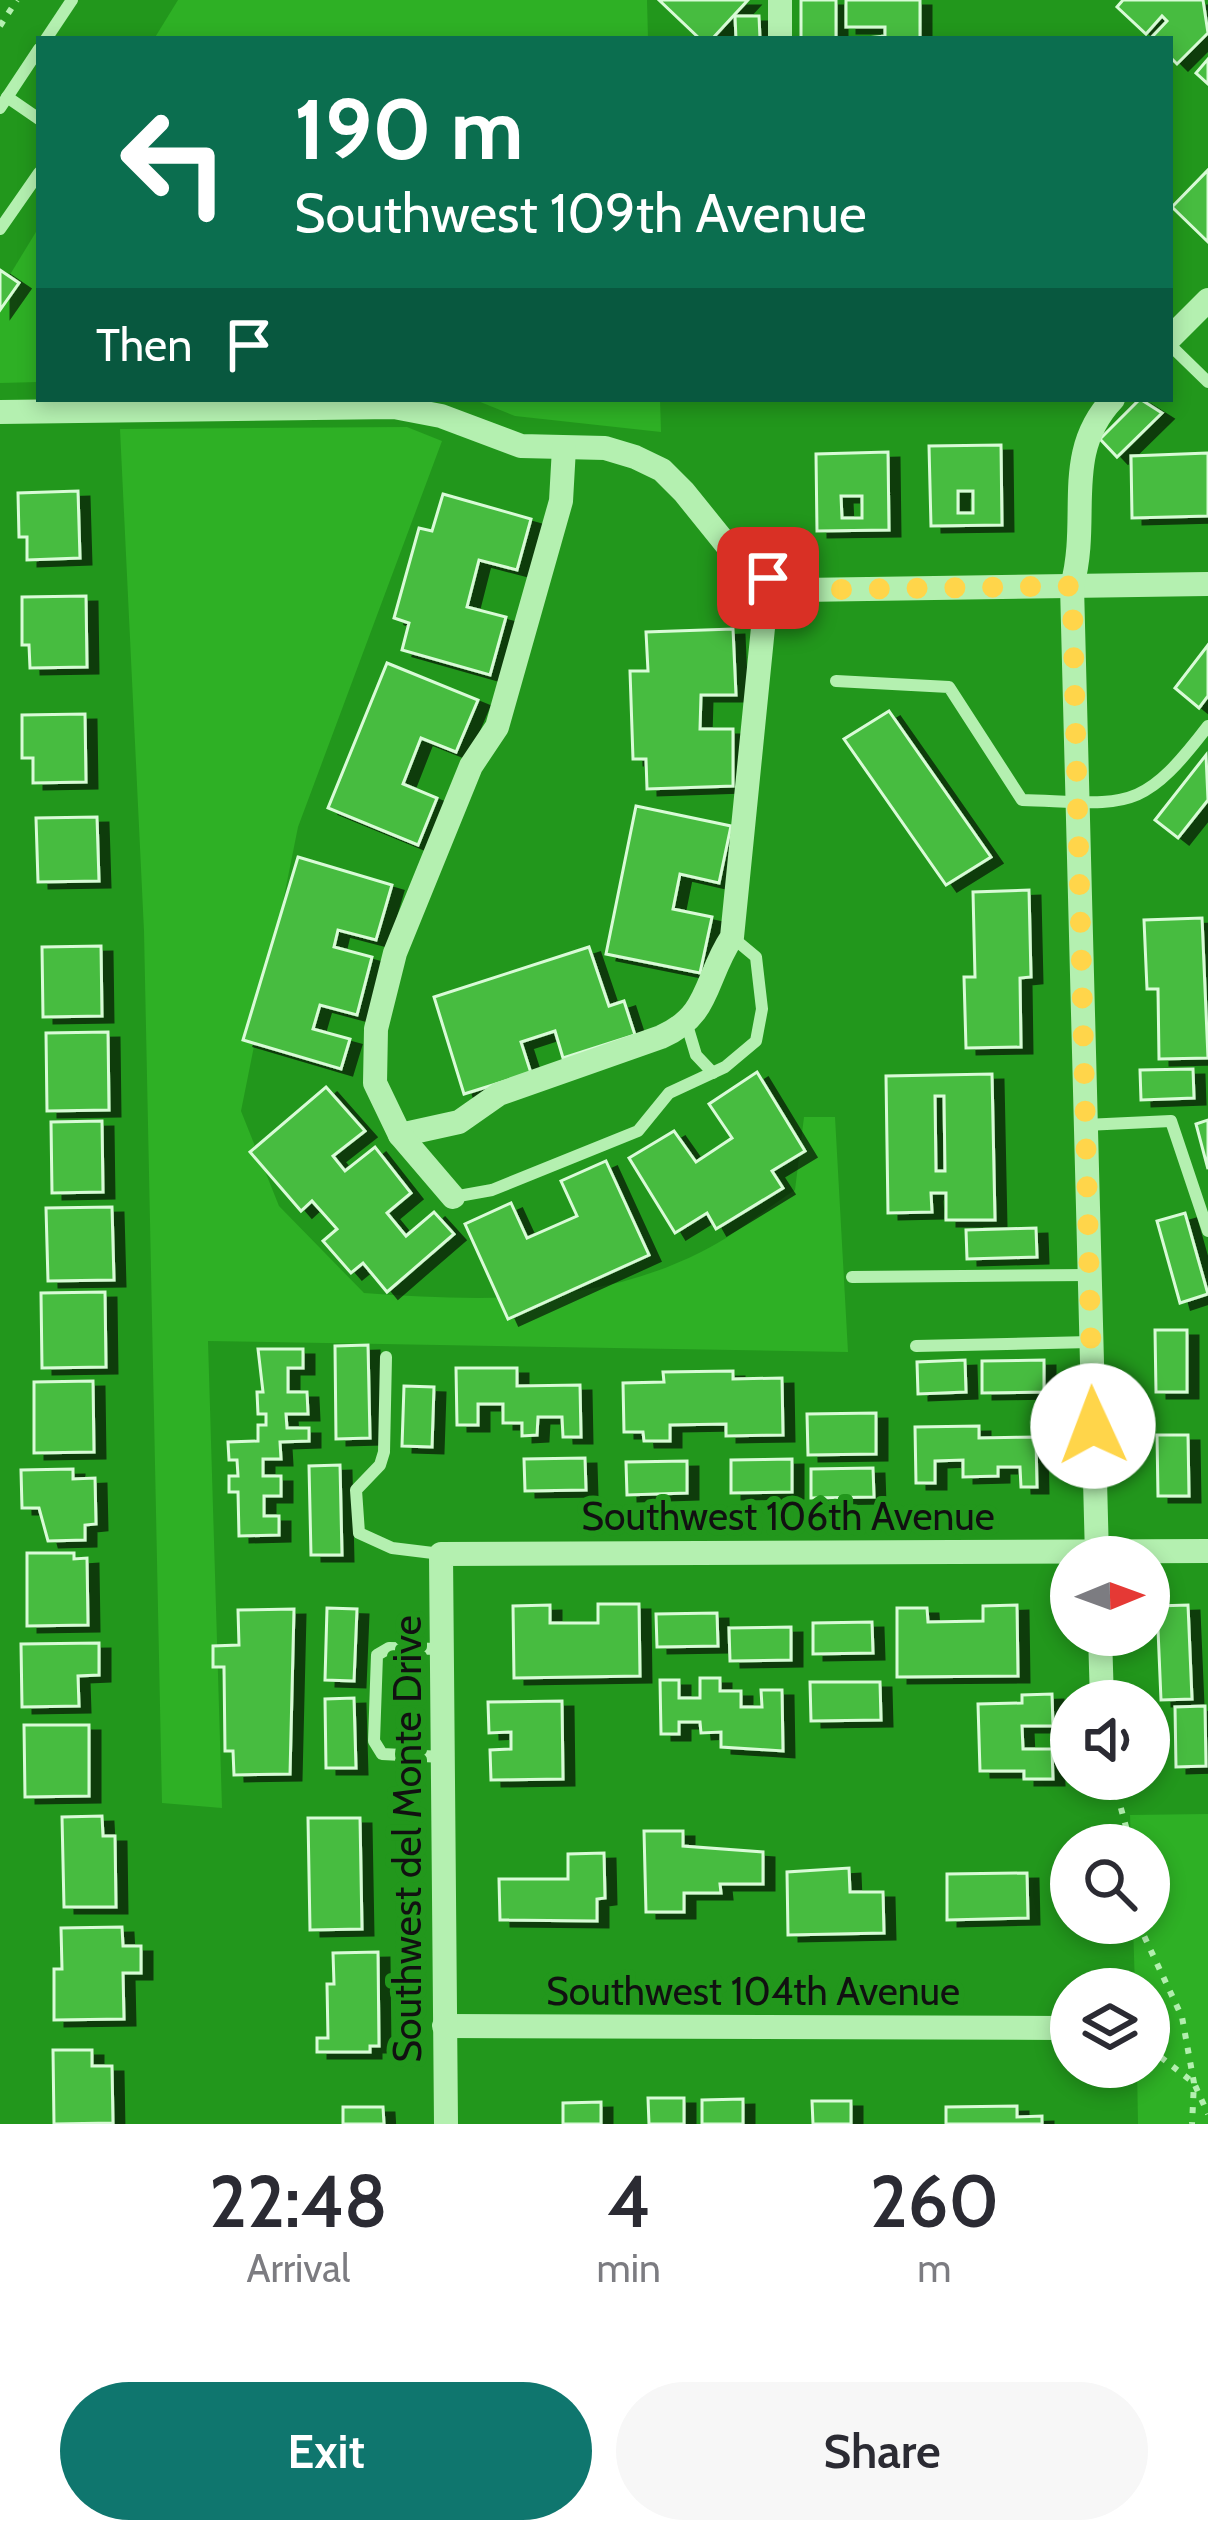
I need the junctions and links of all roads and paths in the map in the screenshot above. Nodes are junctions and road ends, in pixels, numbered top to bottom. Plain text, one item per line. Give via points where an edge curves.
1 (17, 0) edge
2 (72, 0) edge
3 (779, 0) edge
4 (0, 26) edge
5 (48, 36) edge
6 (780, 36) edge
7 (36, 54) edge
8 (4, 103) edge
9 (36, 118) edge
10 (36, 177) edge
11 (0, 229) edge
12 (1208, 300) edge
13 (1173, 339) edge
14 (1173, 345) edge
15 (1208, 382) edge
16 (1110, 402) edge
17 (0, 412) edge
18 (564, 448) junction
19 (768, 578) junction
20 (1208, 584) edge
21 (1072, 586) junction
22 (836, 681) dead end
23 (1208, 726) edge
24 (1077, 802) junction
25 (732, 938) junction
26 (687, 1025) junction
27 (713, 1073) junction
28 (1085, 1124) junction
29 (400, 1136) junction
30 (453, 1197) joint
31 (1208, 1231) edge
32 (1089, 1276) junction
33 (852, 1277) dead end
34 (1091, 1342) junction
35 (916, 1346) dead end
36 (386, 1357) dead end
37 (1096, 1536) edge
38 (1208, 1551) edge
39 (1170, 1552) edge
40 (441, 1554) junction
41 (1050, 1554) edge
42 (442, 1649) junction
43 (443, 1757) junction
44 (1148, 1944) edge
45 (444, 2026) junction
46 (1050, 2028) edge
47 (1170, 2064) edge
48 (1194, 2083) junction
49 (1208, 2114) edge
50 (446, 2124) edge
51 (1192, 2124) edge

1 - 4 path
2 - 5 lane
3 - 6 street
7 - 8 lane
8 - 9 lane
10 - 11 lane
12 - 13 street
14 - 15 lane
16 - 21 street via 1089,424 1081,461 1082,549
17 - 18 street via 394,407 521,446
18 - 19 street via 605,448 662,470 738,560
18 - 29 street via 561,501 497,727 471,766 395,953 376,1029 375,1083
19 - 21 street via 801,590
19 - 25 street
20 - 21 street
21 - 24 street
22 - 24 lane via 949,688 1022,800
23 - 24 lane via 1158,787 1125,802
24 - 28 street
25 - 26 street
25 - 27 lane via 756,957 762,1009 756,1041
26 - 27 lane via 696,1055
26 - 29 street via 499,1094 459,1122
27 - 30 lane via 669,1093 638,1131 492,1190
28 - 31 lane via 1171,1121
28 - 32 street
29 - 30 street
32 - 33 lane
32 - 34 street
34 - 35 lane
34 - 37 street
36 - 40 lane via 384,1451 356,1490 359,1533 392,1548
38 - 39 street, Southwest 106th Avenue
40 - 41 street, Southwest 106th Avenue
40 - 42 street, Southwest del Monte Drive
42 - 43 street, Southwest del Monte Drive
42 - 43 lane via 377,1655 374,1741 382,1754
43 - 45 street, Southwest del Monte Drive
44 - 48 path via 1178,2003
45 - 46 street, Southwest 104th Avenue
45 - 50 street, Southwest del Monte Drive
47 - 48 path
48 - 49 path
48 - 51 path

